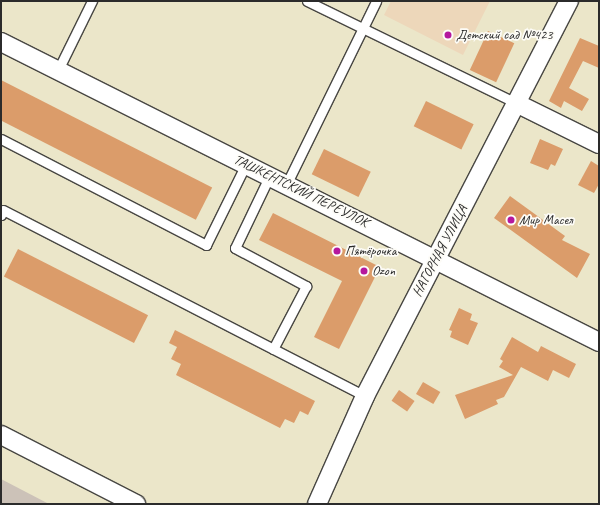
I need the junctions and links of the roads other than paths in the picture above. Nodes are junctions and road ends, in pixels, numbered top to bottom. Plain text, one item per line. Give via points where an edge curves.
1 (92, 1) edge
2 (307, 1) edge
3 (376, 1) edge
4 (569, 1) edge
5 (362, 28) junction
6 (1, 42) edge
7 (58, 70) junction
8 (518, 104) junction
9 (1, 139) edge
10 (599, 144) edge
11 (246, 164) junction
12 (270, 175) junction
13 (286, 183) junction
14 (1, 215) edge
15 (435, 258) junction
16 (599, 342) edge
17 (273, 349) junction
18 (366, 396) junction
19 (1, 435) edge
20 (136, 504) edge
21 (317, 504) edge

1 - 7 lane
2 - 5 lane
3 - 5 lane
4 - 8 street, НАГОРНАЯ УЛИЦА
5 - 8 lane
5 - 13 lane
6 - 7 street, ТАШКЕНТСКИЙ ПЕРЕУЛОК
7 - 11 street, ТАШКЕНТСКИЙ ПЕРЕУЛОК
8 - 10 street
8 - 15 street, НАГОРНАЯ УЛИЦА
9 - 11 lane via 206,245
11 - 12 street, ТАШКЕНТСКИЙ ПЕРЕУЛОК
12 - 13 street, ТАШКЕНТСКИЙ ПЕРЕУЛОК
12 - 17 lane via 235,248 306,286
13 - 15 street, ТАШКЕНТСКИЙ ПЕРЕУЛОК
14 - 17 lane via 3,210
15 - 16 street, ТАШКЕНТСКИЙ ПЕРЕУЛОК
15 - 18 street, НАГОРНАЯ УЛИЦА
17 - 18 lane
18 - 21 street, НАГОРНАЯ УЛИЦА
19 - 20 street

